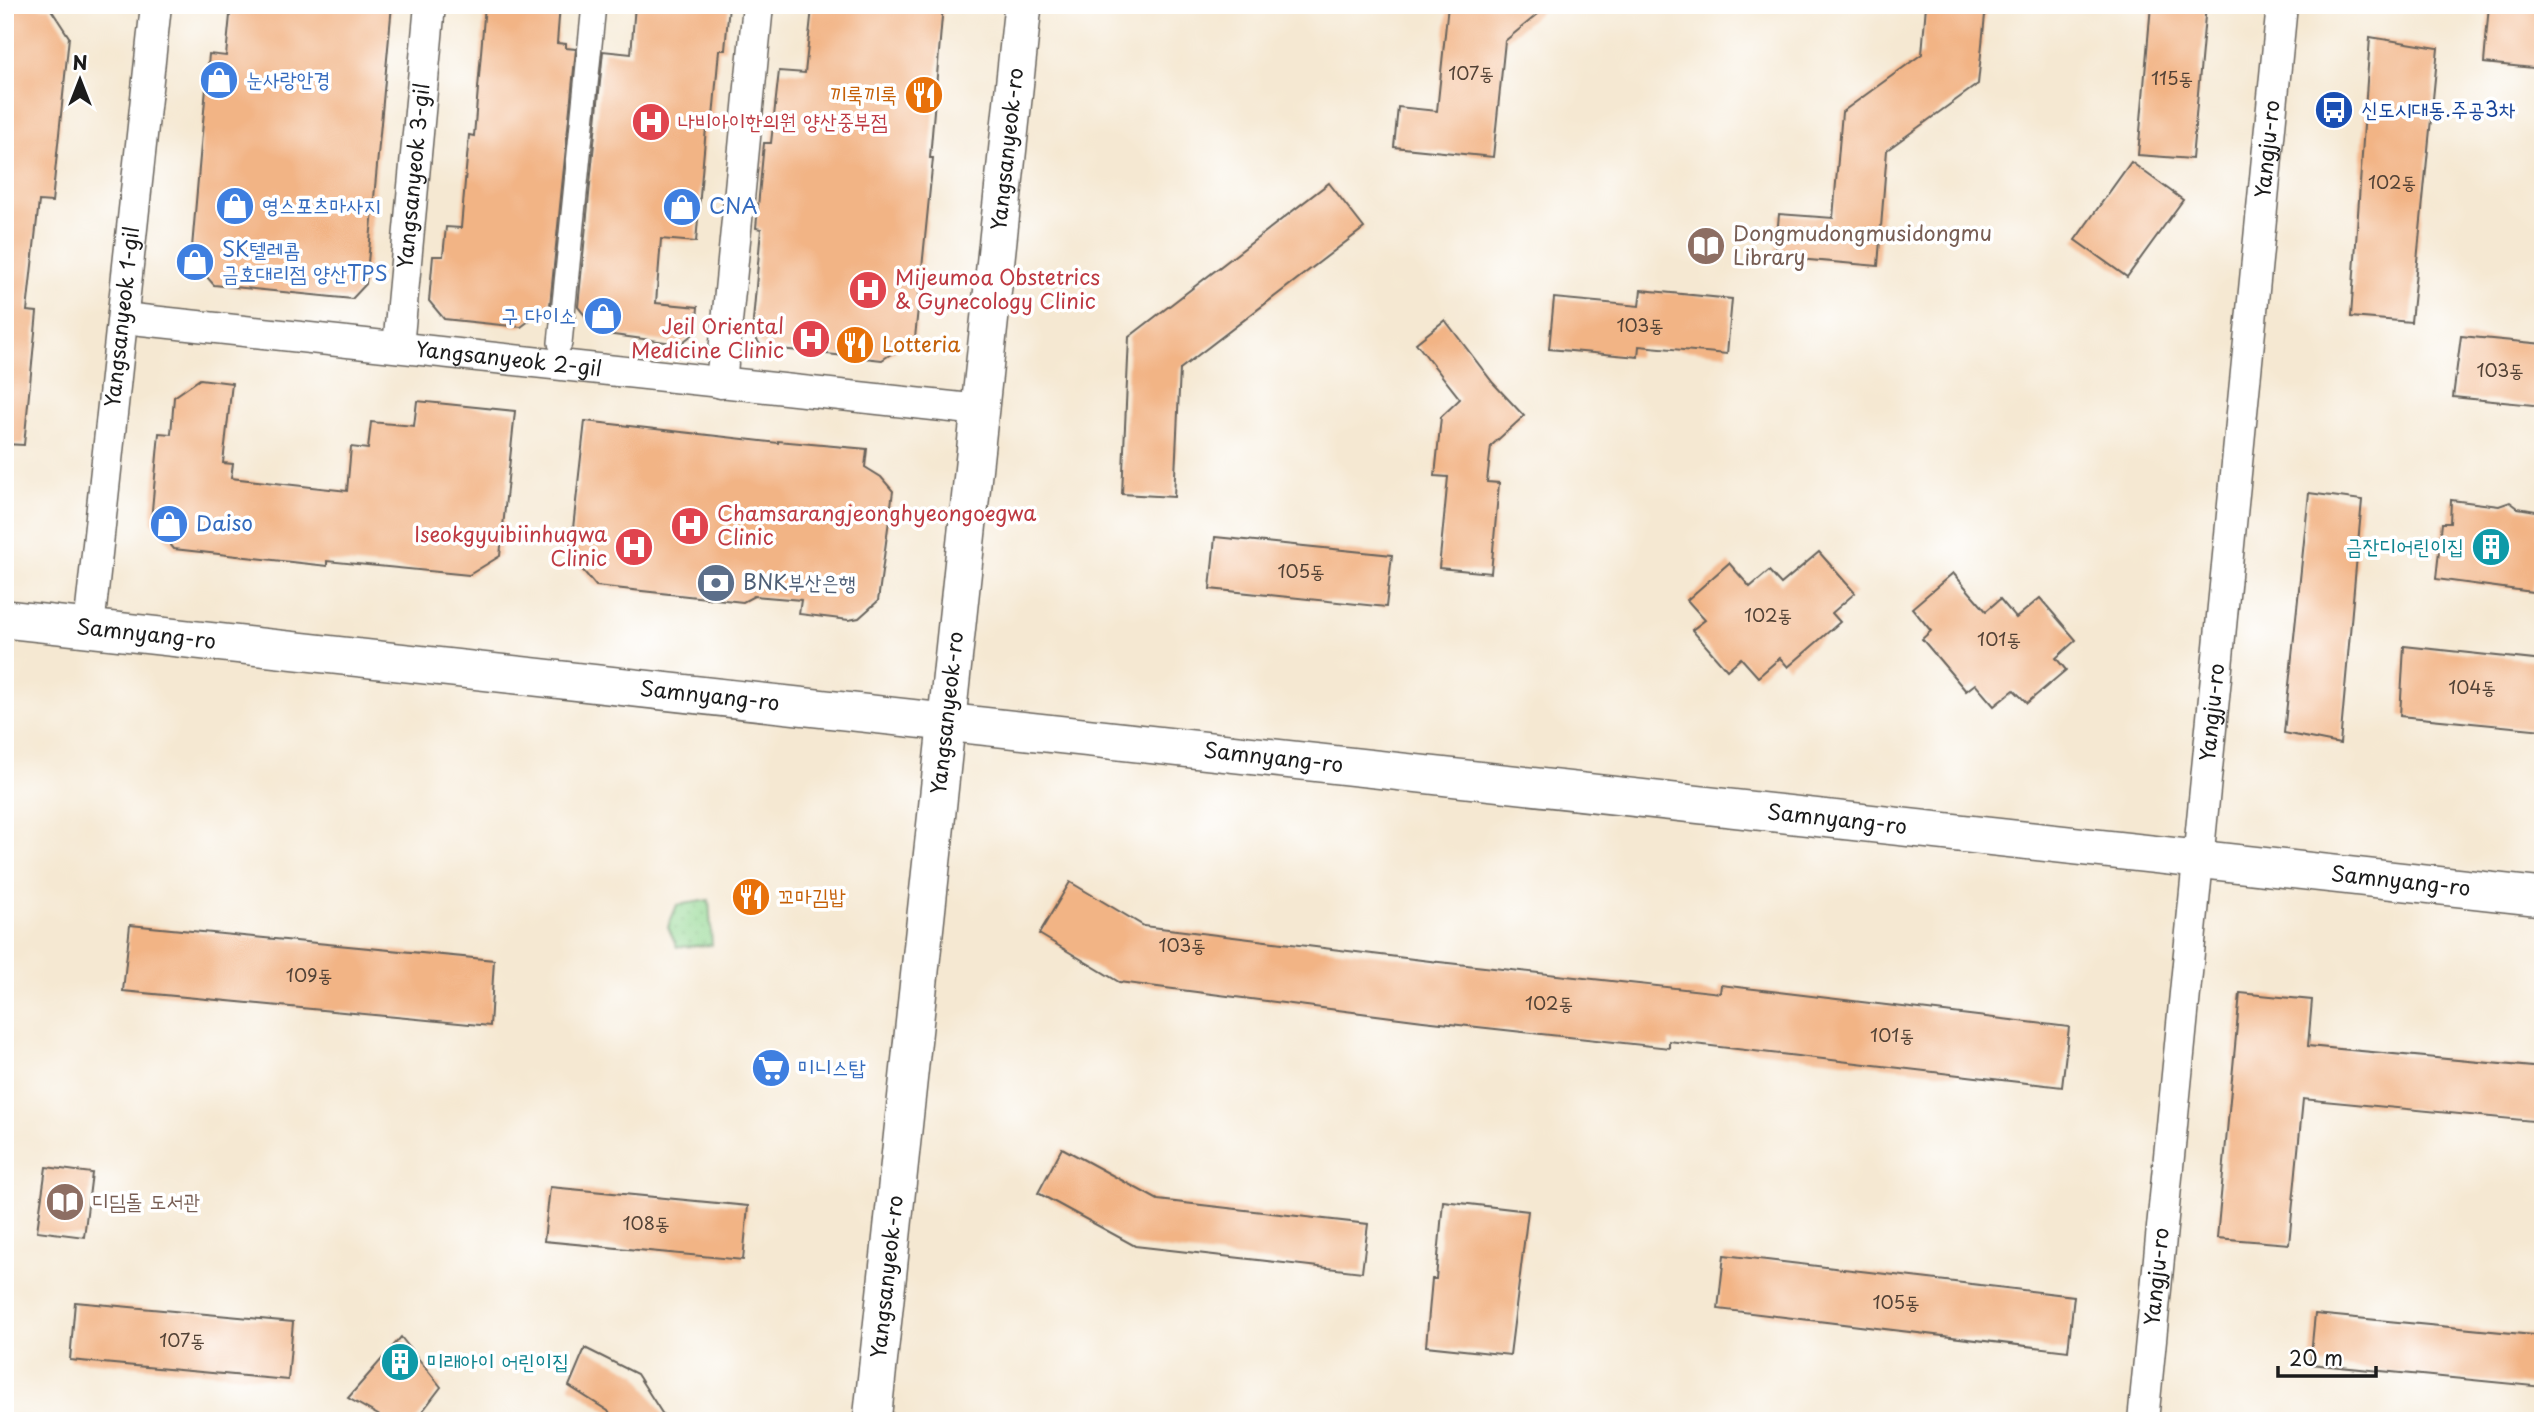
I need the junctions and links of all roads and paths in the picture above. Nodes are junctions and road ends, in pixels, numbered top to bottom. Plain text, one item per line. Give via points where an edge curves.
1 (156, 5) edge
2 (430, 5) edge
3 (594, 5) edge
4 (758, 5) edge
5 (1023, 5) edge
6 (2282, 5) edge
7 (123, 318) junction
8 (560, 342) dead end
9 (398, 348) junction
10 (721, 383) junction
11 (980, 410) junction
12 (5, 619) edge
13 (89, 628) junction
14 (946, 722) junction
15 (2199, 859) junction
16 (2543, 897) edge
17 (872, 1421) edge
18 (2143, 1421) edge

1 - 7 street, Yangsanyeok 1-gil
2 - 9 street, Yangsanyeok 3-gil
3 - 8 street
4 - 10 street
5 - 11 street, Yangsanyeok-ro
6 - 15 street, Yangju-ro
7 - 9 street, Yangsanyeok 2-gil
7 - 13 street, Yangsanyeok 1-gil
9 - 10 street, Yangsanyeok 2-gil
10 - 11 street, Yangsanyeok 2-gil
11 - 14 street, Yangsanyeok-ro
12 - 13 street, Samnyang-ro
13 - 14 street, Samnyang-ro
14 - 15 street, Samnyang-ro
14 - 17 street, Yangsanyeok-ro
15 - 16 street, Samnyang-ro
15 - 18 street, Yangju-ro

